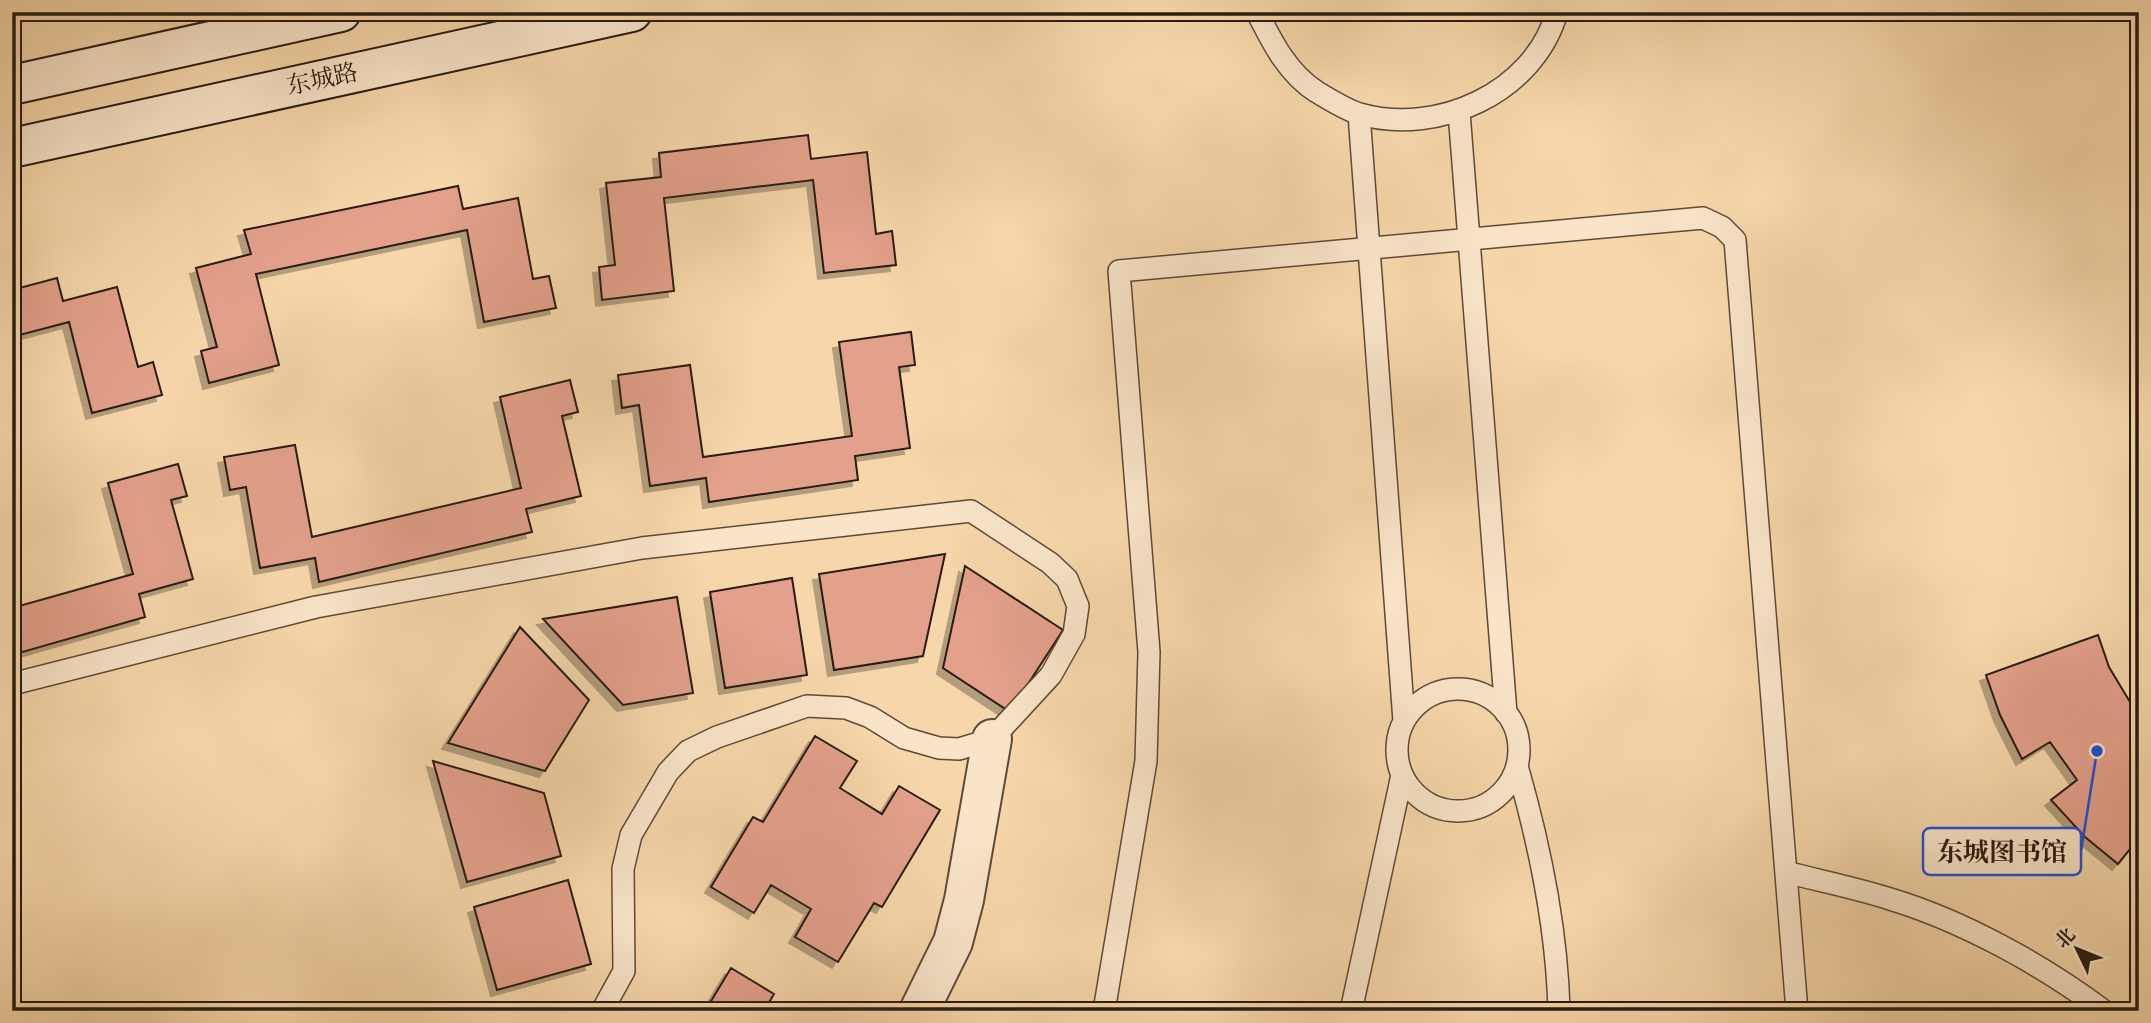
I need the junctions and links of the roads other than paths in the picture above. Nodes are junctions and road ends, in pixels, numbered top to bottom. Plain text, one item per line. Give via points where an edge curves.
1 (341, 12) edge
2 (632, 12) edge
3 (1257, 12) edge
4 (1557, 12) edge
5 (12, 85) edge
6 (1459, 112) junction
7 (1359, 114) junction
8 (12, 148) edge
9 (1470, 239) junction
10 (1370, 248) junction
11 (12, 684) edge
12 (1506, 713) junction
13 (1405, 721) junction
14 (992, 739) junction
15 (1517, 766) junction
16 (1402, 775) junction
17 (1786, 872) junction
18 (602, 1011) edge
19 (919, 1011) edge
20 (1104, 1011) edge
21 (1350, 1011) edge
22 (1559, 1011) edge
23 (1797, 1011) edge
24 (2104, 1011) edge

1 - 5 main road
2 - 8 main road, 东城路
3 - 7 lane via 1278,54 1315,90
4 - 6 lane via 1531,61 1497,92
6 - 7 lane via 1409,120
6 - 9 lane
7 - 10 lane
9 - 10 lane
9 - 12 lane
9 - 17 lane via 1703,218 1735,240
10 - 13 lane
10 - 20 lane via 1119,271 1149,652 1146,761
11 - 14 lane via 316,607 628,551 971,511 1050,563 1067,579 1078,606 1074,635 1051,675
12 - 13 lane via 1482,694 1453,690 1425,699
12 - 15 lane via 1519,747
13 - 16 lane via 1398,738
14 - 18 lane via 959,749 939,748 904,738 846,708 807,706 688,751 668,772 631,835 623,869 624,971
14 - 19 main road via 953,942
15 - 16 lane via 1497,797 1462,811 1426,803
15 - 22 lane via 1535,827 1558,954
16 - 21 lane
17 - 23 lane
17 - 24 lane via 1892,899 1990,940

